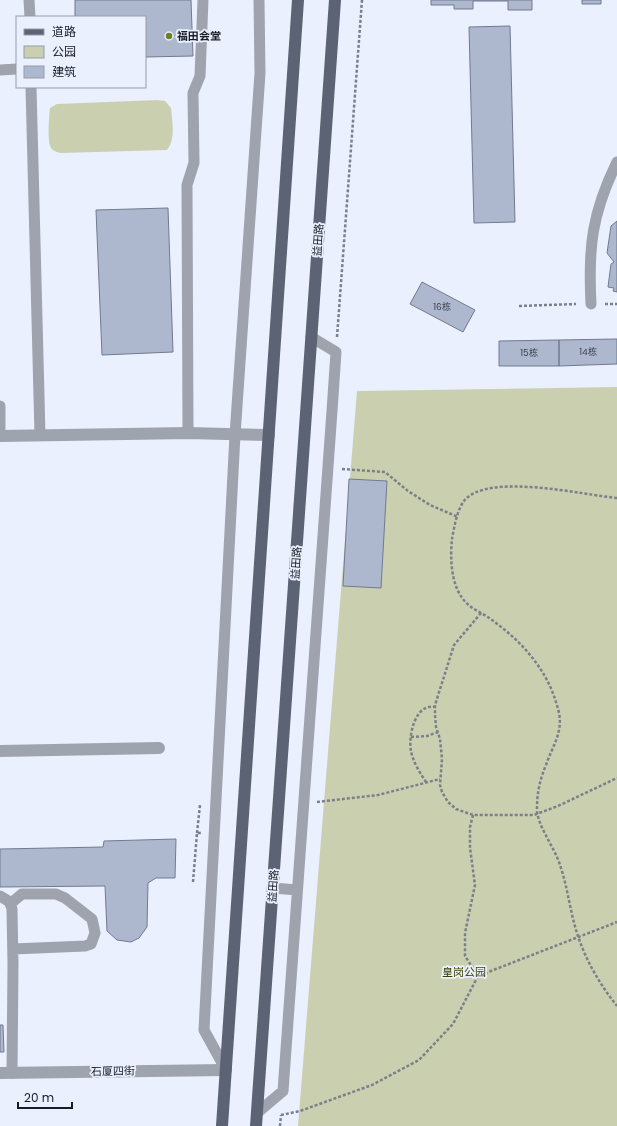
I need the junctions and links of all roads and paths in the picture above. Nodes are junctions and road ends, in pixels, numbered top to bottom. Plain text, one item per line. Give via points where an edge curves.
1 (29, 0) edge
2 (203, 0) edge
3 (259, 0) edge
4 (298, 0) edge
5 (335, 0) edge
6 (362, 0) edge
7 (30, 16) edge
8 (16, 69) edge
9 (2, 70) edge
10 (32, 88) edge
11 (617, 162) edge
12 (591, 304) junction
13 (617, 304) edge
14 (519, 306) dead end
15 (312, 337) junction
16 (336, 352) junction
17 (0, 406) edge
18 (188, 433) junction
19 (40, 435) junction
20 (235, 435) junction
21 (268, 435) junction
22 (0, 436) edge
23 (341, 468) dead end
24 (617, 498) edge
25 (458, 517) junction
26 (481, 613) junction
27 (435, 707) junction
28 (438, 732) junction
29 (411, 737) junction
30 (159, 748) dead end
31 (0, 751) edge
32 (617, 778) edge
33 (440, 780) junction
34 (426, 782) junction
35 (316, 802) dead end
36 (537, 814) junction
37 (473, 815) junction
38 (273, 888) junction
39 (297, 890) junction
40 (0, 896) edge
41 (10, 904) junction
42 (617, 922) edge
43 (578, 937) junction
44 (13, 949) junction
45 (478, 976) junction
46 (617, 1006) edge
47 (226, 1070) junction
48 (6, 1073) edge
49 (257, 1113) junction
50 (281, 1115) dead end
51 (222, 1126) edge
52 (256, 1126) edge

1 - 7 lane
2 - 18 lane via 200,76 193,93 194,163 187,185
3 - 20 lane via 260,73
4 - 21 main road
5 - 15 main road, 益田路
6 - 16 path
8 - 9 lane
10 - 19 lane
11 - 12 lane via 604,189 593,226 589,265
12 - 13 path
12 - 14 path
15 - 16 lane
15 - 38 main road, 益田路
16 - 39 lane
17 - 22 lane
18 - 19 street
18 - 20 street
19 - 22 street
20 - 21 street
20 - 47 lane via 204,1030
21 - 47 main road
23 - 25 path via 385,472 430,505
24 - 25 path via 528,487 492,487 472,494 464,501
25 - 26 path via 452,540 454,582 463,600
26 - 27 path via 454,645
26 - 36 path via 523,646 539,666 556,702 560,729 541,777
27 - 28 path
27 - 29 path via 422,710
28 - 29 path
28 - 33 path via 442,759
29 - 34 path via 412,756
30 - 31 street
32 - 36 path
33 - 34 path
33 - 37 path via 442,792 448,802 463,813
34 - 35 path via 378,795
36 - 37 path
36 - 43 path via 560,864
37 - 45 path via 470,848 475,885 465,933 464,956
38 - 39 lane
38 - 49 main road, 益田路
39 - 49 lane via 283,1091
40 - 41 lane
41 - 44 lane
41 - 44 lane via 22,894 56,894 92,919 95,933 90,944 85,946
42 - 43 path
43 - 45 path
43 - 46 path via 603,988
44 - 48 lane
45 - 50 path via 453,1024 419,1060 372,1085 300,1111
47 - 48 street, 石厦四街
47 - 51 main road
49 - 52 main road, 益田路

